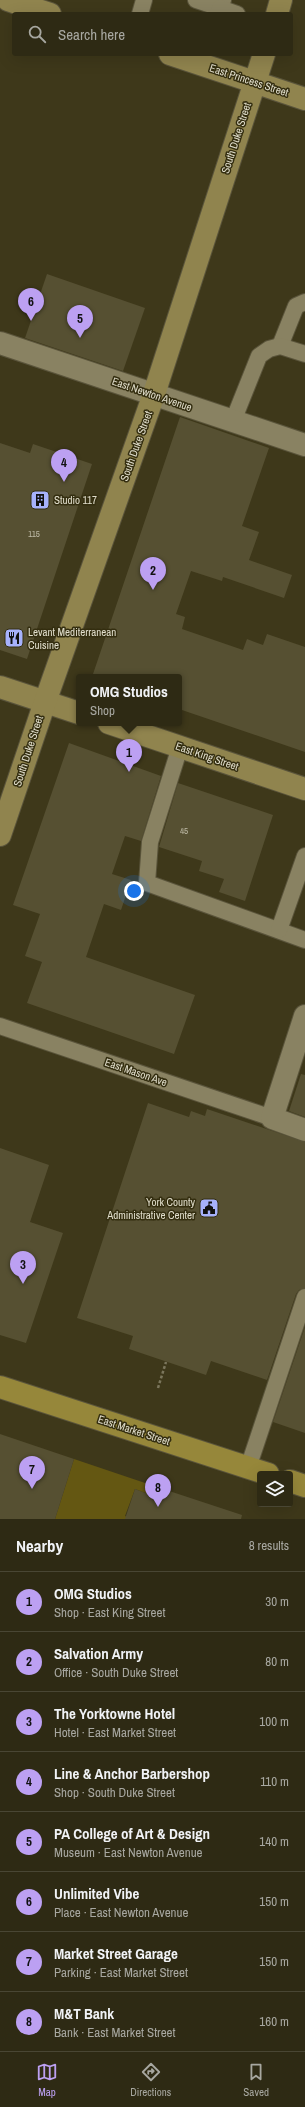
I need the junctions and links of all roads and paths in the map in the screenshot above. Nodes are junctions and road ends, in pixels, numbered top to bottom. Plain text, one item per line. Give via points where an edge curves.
1 (8, 0) edge
2 (144, 0) edge
3 (196, 0) edge
4 (281, 0) edge
5 (220, 7) edge
6 (44, 12) edge
7 (141, 12) edge
8 (232, 12) edge
9 (278, 12) edge
10 (184, 56) edge
11 (263, 56) edge
12 (204, 59) edge
13 (254, 82) junction
14 (305, 99) edge
15 (305, 302) edge
16 (0, 344) edge
17 (280, 346) junction
18 (302, 353) edge
19 (154, 394) junction
20 (233, 421) junction
21 (305, 444) edge
22 (0, 687) edge
23 (44, 702) junction
24 (76, 712) edge
25 (118, 726) edge
26 (180, 747) junction
27 (305, 789) edge
28 (0, 835) edge
29 (305, 856) edge
30 (279, 930) junction
31 (305, 940) edge
32 (305, 1016) edge
33 (0, 1026) edge
34 (272, 1118) junction
35 (305, 1130) edge
36 (305, 1297) edge
37 (166, 1362) dead end
38 (0, 1387) edge
39 (158, 1388) dead end
40 (258, 1471) edge
41 (293, 1482) edge
42 (305, 1486) edge

1 - 6 street
2 - 7 lane
3 - 5 lane
4 - 9 street
5 - 8 lane
10 - 12 street, East Princess Street
11 - 13 street, South Duke Street
12 - 13 street, East Princess Street
13 - 14 street, East Princess Street
13 - 19 street, South Duke Street
15 - 17 lane via 296,306
16 - 19 street, East Newton Avenue
17 - 18 lane
17 - 20 lane via 269,349 259,356
19 - 20 street, East Newton Avenue
19 - 23 street, South Duke Street
20 - 21 street, East Newton Avenue
22 - 23 street
23 - 24 street
23 - 28 street, South Duke Street
25 - 26 street, East King Street
26 - 27 street, East King Street
26 - 30 lane via 150,842 147,883
29 - 30 lane
30 - 31 lane
32 - 34 street
33 - 34 lane, East Mason Ave
34 - 35 street
36 - 40 lane
37 - 39 path
38 - 40 main road, East Market Street
41 - 42 main road

